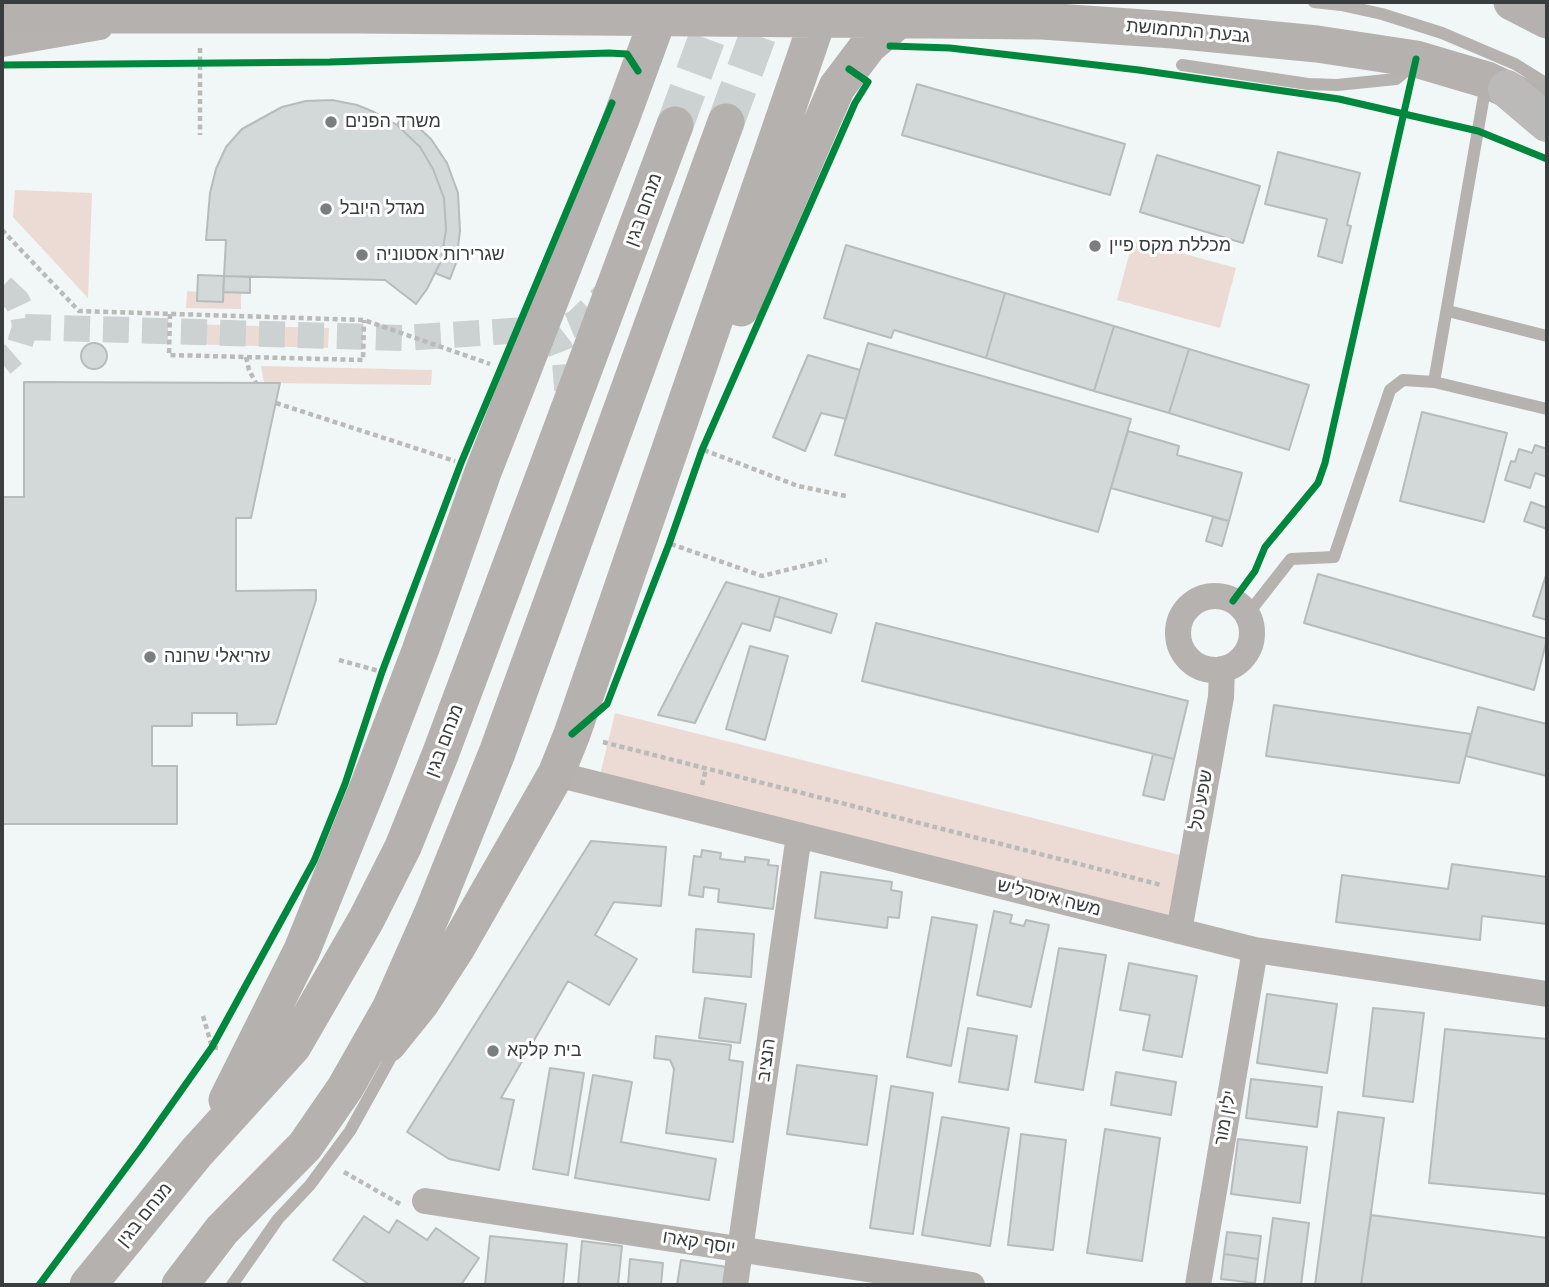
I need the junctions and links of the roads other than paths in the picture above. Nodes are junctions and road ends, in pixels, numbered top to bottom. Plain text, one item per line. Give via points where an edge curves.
1 (1314, 2) edge
2 (1511, 2) edge
3 (662, 10) edge
4 (821, 10) edge
5 (2, 15) edge
6 (155, 16) junction
7 (901, 18) junction
8 (1547, 20) edge
9 (2, 44) edge
10 (1416, 59) junction
11 (1182, 65) dead end
12 (1547, 84) edge
13 (1497, 85) junction
14 (1547, 109) edge
15 (726, 122) tunnel mouth
16 (1547, 123) edge
17 (675, 125) tunnel mouth
18 (1448, 311) junction
19 (1547, 336) edge
20 (1434, 382) junction
21 (1547, 409) edge
22 (626, 576) junction
23 (1247, 615) junction
24 (1223, 669) junction
25 (555, 774) junction
26 (799, 835) junction
27 (1179, 931) junction
28 (1255, 950) junction
29 (1547, 994) edge
30 (421, 1003) junction
31 (345, 1088) junction
32 (196, 1153) junction
33 (425, 1201) dead end
34 (741, 1250) junction
35 (88, 1285) edge
36 (180, 1285) edge
37 (232, 1285) edge
38 (735, 1285) edge
39 (972, 1285) edge
40 (1198, 1285) edge

1 - 12 lane via 1382,14 1442,33 1514,64
2 - 8 main road
3 - 4 main road, גבעת התחמושת
3 - 6 main road, גבעת התחמושת
3 - 32 main road via 483,472 420,652 302,950
4 - 7 main road, גבעת התחמושת
4 - 22 main road
5 - 6 main road, גבעת התחמושת
6 - 9 street
7 - 10 main road, גבעת התחמושת via 1173,30
7 - 22 main road via 868,46 837,87
10 - 11 lane via 1396,79 1337,85 1308,85
10 - 13 main road, גבעת התחמושת
13 - 14 main road, גבעת התחמושת
13 - 16 highway
13 - 18 lane
15 - 31 main road via 498,753 390,1009
17 - 32 main road, מנחם בגין via 403,847 293,1046
18 - 19 lane
18 - 20 lane
20 - 21 lane
20 - 23 lane via 1403,380 1390,390 1334,557 1291,559
22 - 25 main road
23 - 24 street via 1251,643 1240,660
23 - 24 street via 1233,601 1213,596 1193,603 1180,621 1178,633 1185,654 1202,667
24 - 27 street, שפע טל
25 - 26 street, משה איסרליש
25 - 30 main road
26 - 27 street, משה איסרליש
26 - 34 street, הנציב
27 - 28 street, משה איסרליש
28 - 29 street, משה איסרליש
28 - 40 street, ילין מור
30 - 31 main road
30 - 37 lane via 350,1131 278,1219
31 - 36 main road via 305,1146 222,1230
32 - 35 main road, מנחם בגין
33 - 34 street, יוסף קארו
34 - 38 street, הנציב
34 - 39 street, יוסף קארו

